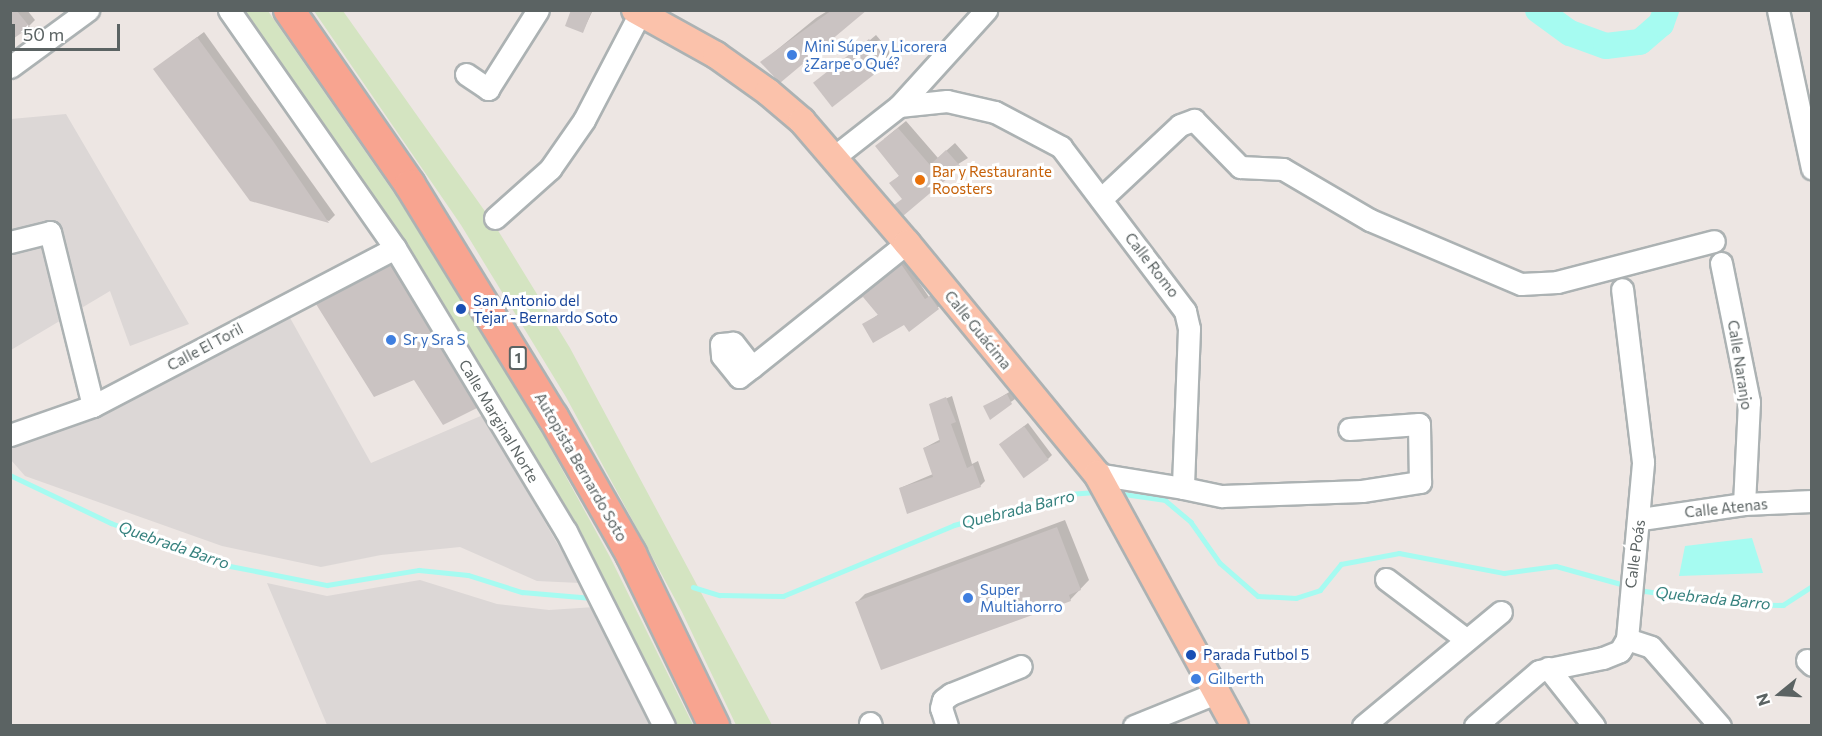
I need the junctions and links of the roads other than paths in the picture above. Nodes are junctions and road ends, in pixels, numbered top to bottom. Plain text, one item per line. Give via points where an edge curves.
1 (88, 10) edge
2 (230, 10) edge
3 (289, 10) edge
4 (538, 10) edge
5 (986, 10) edge
6 (1778, 10) edge
7 (638, 12) edge
8 (10, 67) edge
9 (466, 74) dead end
10 (899, 106) junction
11 (834, 157) junction
12 (1812, 168) edge
13 (1101, 199) junction
14 (495, 218) dead end
15 (1714, 241) dead end
16 (10, 242) edge
17 (907, 243) junction
18 (395, 248) junction
19 (1722, 263) dead end
20 (1622, 289) dead end
21 (752, 367) dead end
22 (93, 406) junction
23 (1348, 429) dead end
24 (13, 434) edge
25 (1099, 479) junction
26 (1183, 488) junction
27 (1812, 501) edge
28 (1744, 504) junction
29 (1641, 519) junction
30 (1386, 579) dead end
31 (1501, 612) dead end
32 (1627, 639) junction
33 (1467, 640) junction
34 (1021, 666) dead end
35 (1548, 668) junction
36 (1218, 692) junction
37 (664, 726) edge
38 (714, 726) edge
39 (947, 726) edge
40 (1134, 726) edge
41 (1235, 726) edge
42 (1363, 726) edge
43 (1475, 726) edge
44 (1594, 726) edge
45 (1720, 726) edge

1 - 8 street
2 - 18 street, Calle Marginal Norte
3 - 38 highway, Autopista Bernardo Soto / 1 via 416,194 553,417 631,554
4 - 9 street via 488,89
5 - 10 street
6 - 12 street
7 - 11 main road, Calle Guácima via 716,54 802,121
7 - 14 street via 584,120 557,160 528,193
10 - 11 street
10 - 13 street, Calle Romo via 947,101 995,112 1031,128 1061,147
11 - 17 main road, Calle Guácima
13 - 15 street via 1180,124 1194,120 1240,167 1283,169 1370,220 1521,284 1557,282
13 - 26 street, Calle Romo via 1185,311 1189,329
16 - 22 street via 50,232
17 - 21 street
17 - 25 main road, Calle Guácima
18 - 22 street, Calle El Toril
18 - 37 street, Calle Marginal Norte via 566,531
19 - 28 street, Calle Naranjo via 1749,402
20 - 29 street, Calle Poás via 1643,462
22 - 24 street, Calle El Toril
23 - 26 street via 1419,424 1420,482 1362,491 1222,496
25 - 26 street
25 - 36 main road, Calle Guácima
27 - 28 street, Calle Atenas
28 - 29 street, Calle Atenas
29 - 32 street, Calle Poás via 1631,571
30 - 33 street
31 - 33 street
32 - 35 street via 1620,651 1603,658
32 - 45 street via 1651,647
33 - 42 street
34 - 39 street via 943,700 941,708
35 - 43 street via 1539,671
35 - 44 street
36 - 40 street
36 - 41 main road, Calle Guácima

